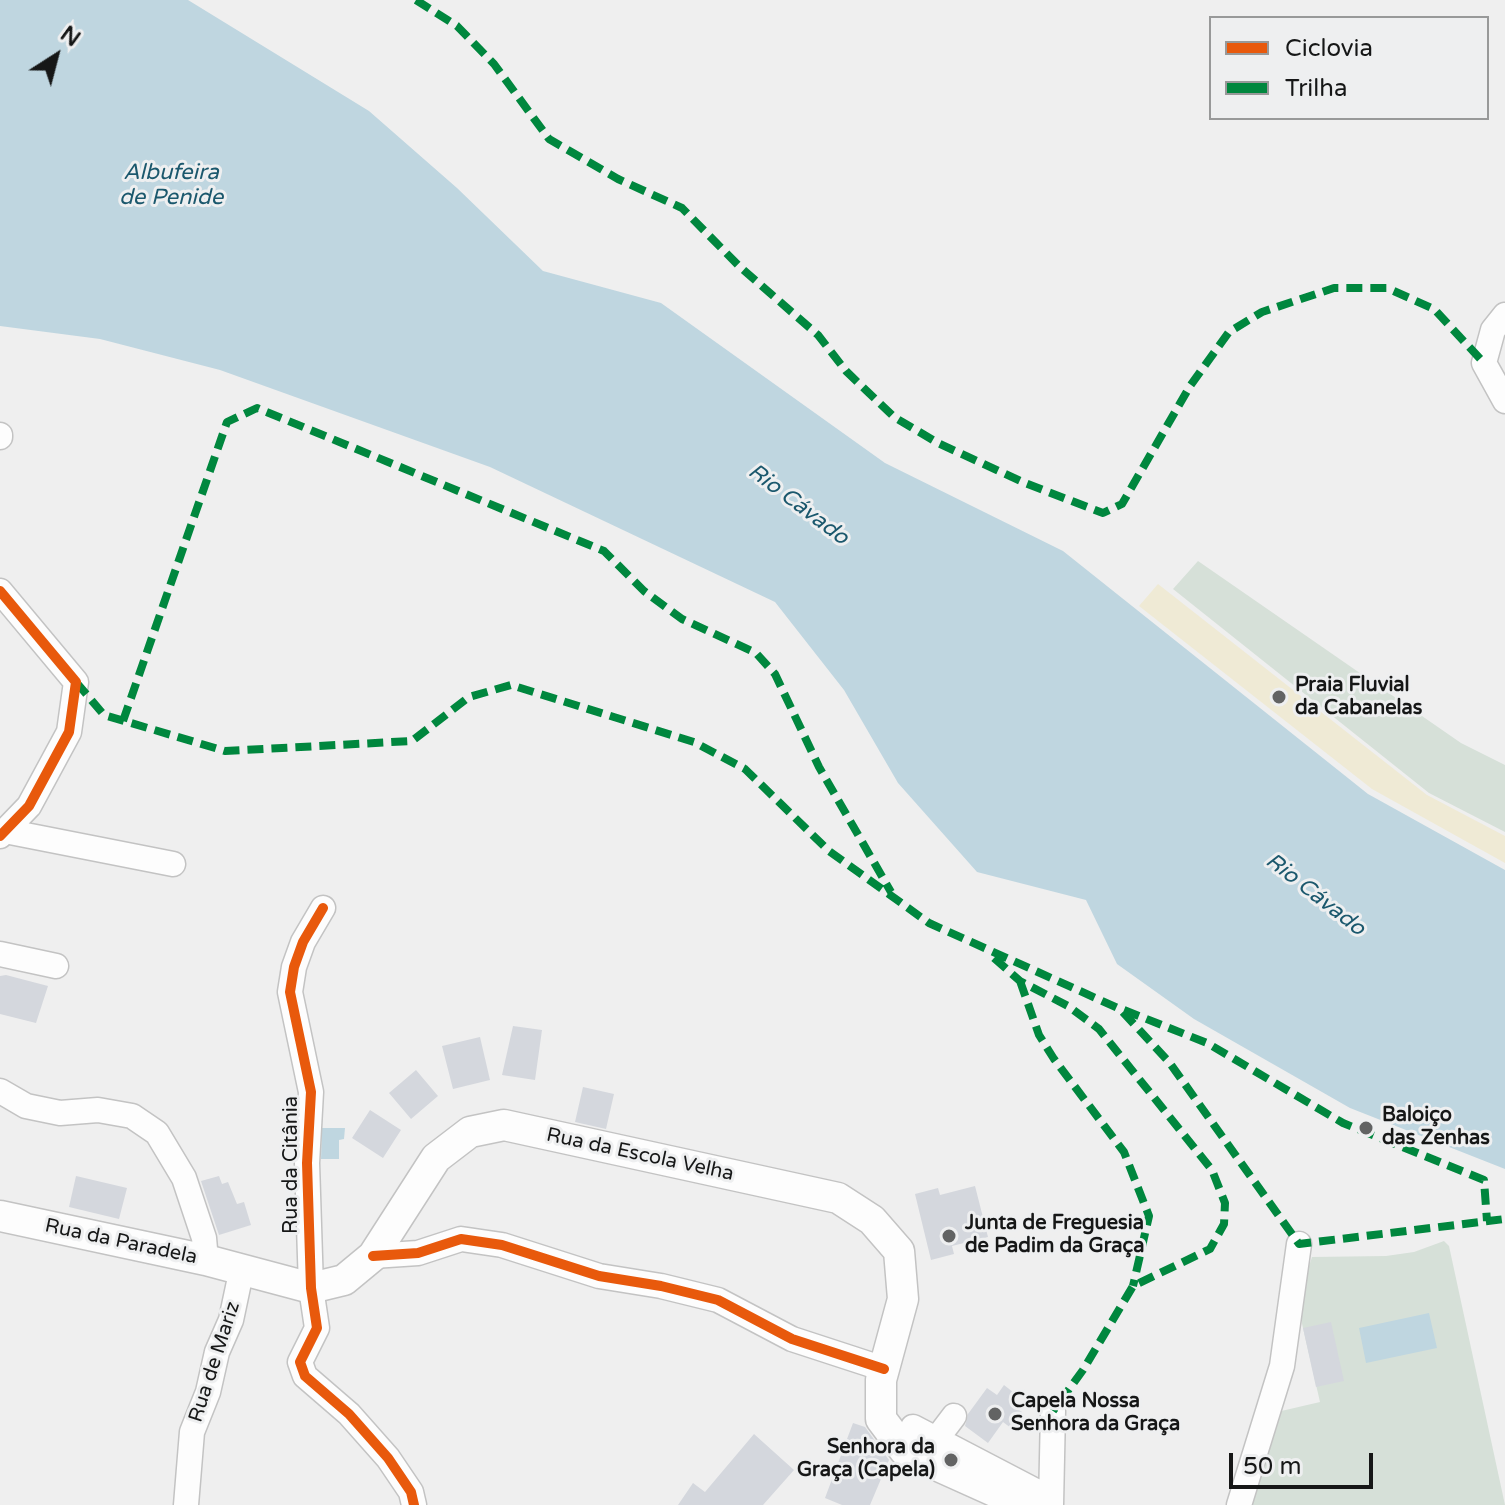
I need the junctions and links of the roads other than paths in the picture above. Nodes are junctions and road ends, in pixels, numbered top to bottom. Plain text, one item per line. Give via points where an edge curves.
1 (1505, 315) edge
2 (1505, 401) edge
3 (0, 591) edge
4 (3, 834) edge
5 (173, 864) dead end
6 (323, 908) dead end
7 (0, 954) edge
8 (56, 966) dead end
9 (0, 1091) edge
10 (0, 1216) edge
11 (1299, 1244) dead end
12 (373, 1256) junction
13 (206, 1260) junction
14 (242, 1268) junction
15 (311, 1288) junction
16 (884, 1369) junction
17 (1053, 1411) dead end
18 (954, 1416) dead end
19 (913, 1427) dead end
20 (935, 1441) junction
21 (980, 1496) edge
22 (1042, 1503) edge
23 (186, 1505) edge
24 (414, 1505) edge
25 (1239, 1505) edge

1 - 2 street via 1493,330 1484,363
3 - 4 street via 76,682 69,732 29,806
4 - 5 street
6 - 15 street, Rua da Citânia via 303,942 290,992 311,1092
7 - 8 street
9 - 13 street via 26,1106 60,1113 98,1110 132,1116 157,1133 184,1178
10 - 13 main road, Rua da Paradela
11 - 25 street via 1282,1366
12 - 15 main road, Rua da Escola Velha via 344,1280
12 - 16 street via 418,1253 461,1239 502,1245 599,1276 718,1300 792,1339
12 - 16 main road, Rua da Escola Velha via 436,1158 470,1132 504,1125 838,1198 872,1220 899,1251 903,1299
13 - 14 main road, Rua da Paradela
14 - 15 main road, Rua da Paradela
14 - 23 street, Rua de Mariz via 231,1320 192,1432
15 - 24 street, Rua da Citânia via 317,1328 300,1362 305,1376 388,1458
16 - 21 main road, Rua da Escola Velha via 881,1419 905,1451
17 - 22 street
18 - 20 street
19 - 20 street
20 - 22 street
21 - 22 main road, Rua da Escola Velha

